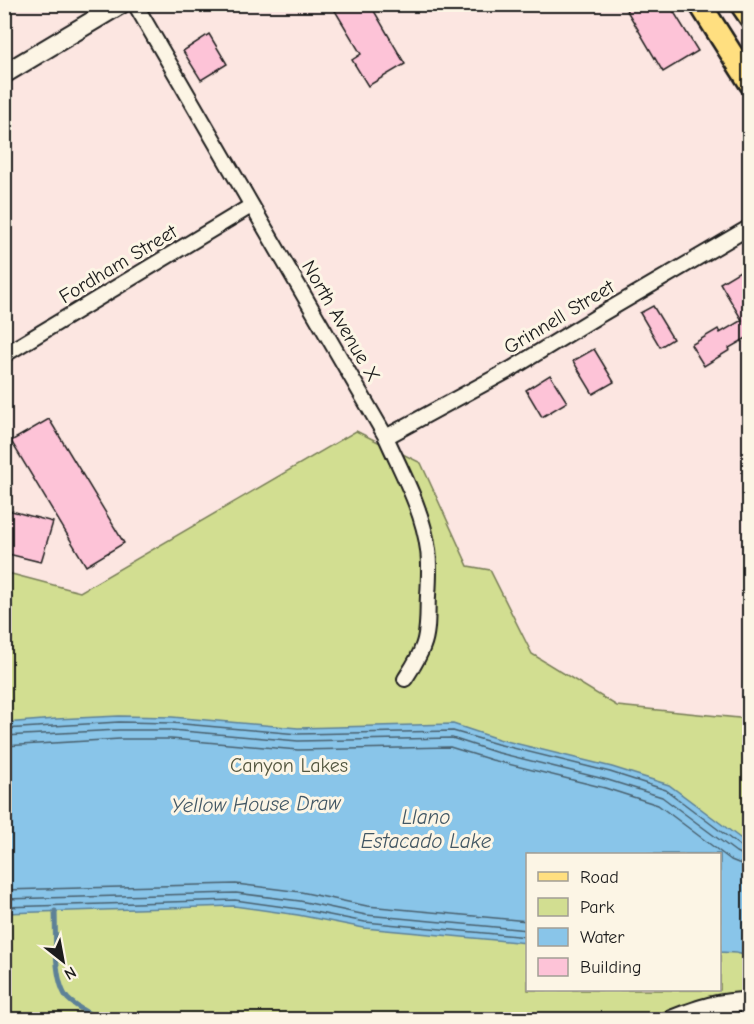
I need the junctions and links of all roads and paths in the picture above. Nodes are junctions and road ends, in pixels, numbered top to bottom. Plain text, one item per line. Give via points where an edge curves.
1 (121, 4) edge
2 (135, 4) edge
3 (700, 4) edge
4 (741, 4) edge
5 (750, 17) edge
6 (4, 74) edge
7 (750, 84) edge
8 (251, 206) junction
9 (750, 226) edge
10 (4, 355) edge
11 (386, 437) junction
12 (405, 679) dead end
13 (750, 1002) edge
14 (671, 1020) edge

1 - 6 main road
2 - 8 street, North Avenue X
3 - 7 main road
4 - 5 main road
8 - 10 street, Fordham Street
8 - 11 street, North Avenue X
9 - 11 street, Grinnell Street via 511,369
11 - 12 street, North Avenue X via 415,502 429,553 427,633
13 - 14 main road via 727,1002

